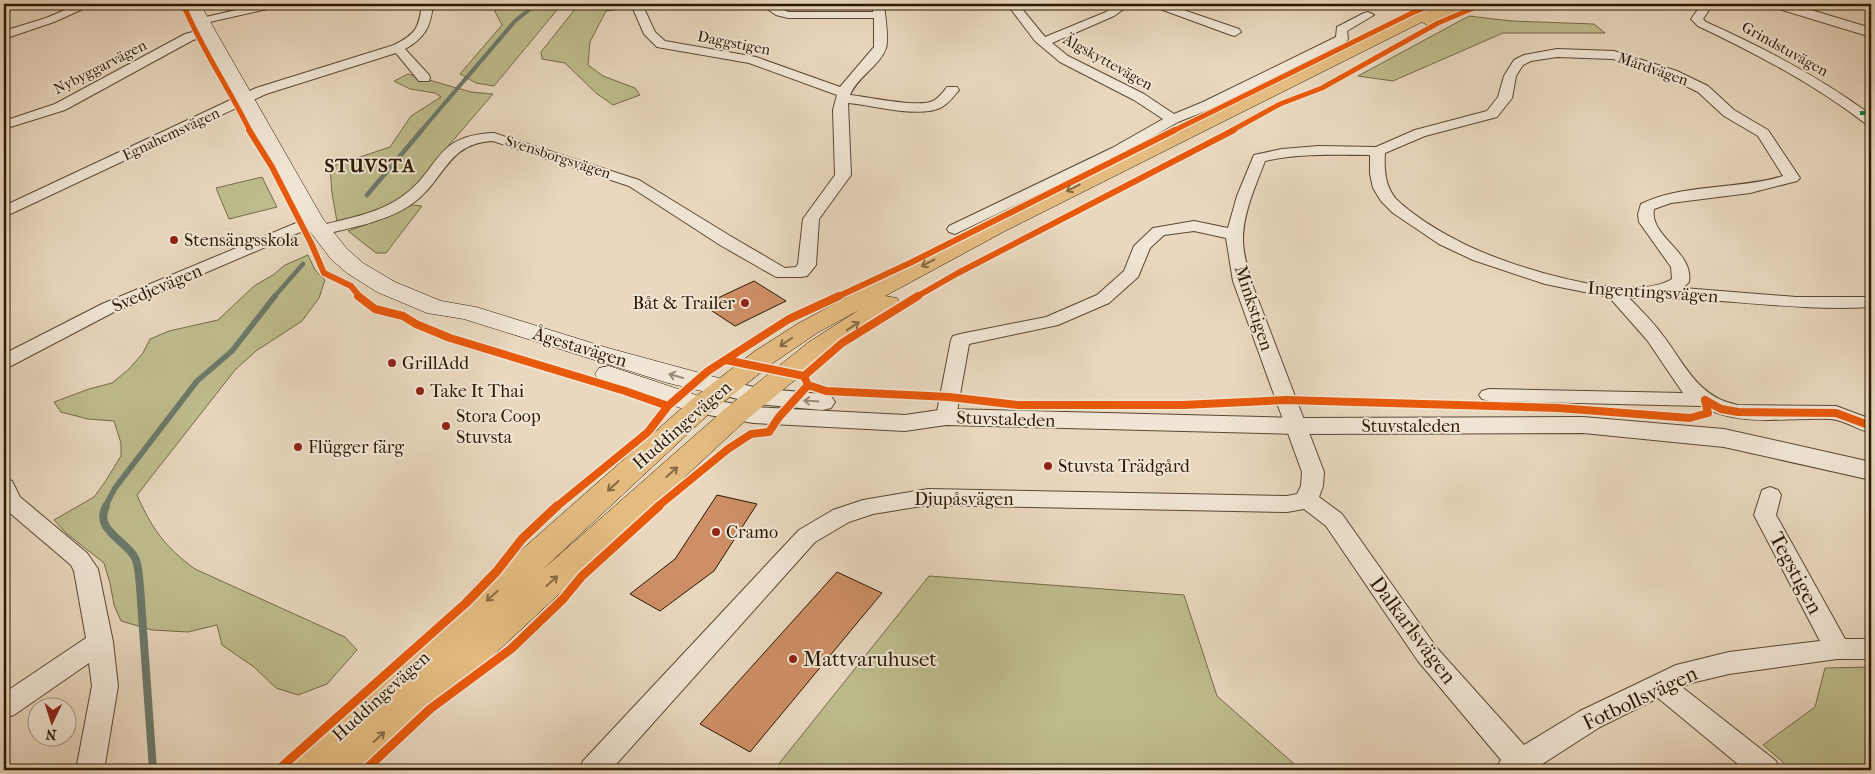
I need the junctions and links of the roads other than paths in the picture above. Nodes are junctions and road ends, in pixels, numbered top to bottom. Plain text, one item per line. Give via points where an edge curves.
1 (88, 4) edge
2 (192, 4) edge
3 (276, 4) edge
4 (427, 4) edge
5 (638, 4) edge
6 (766, 4) edge
7 (1012, 4) edge
8 (1126, 4) edge
9 (1156, 4) edge
10 (1446, 4) edge
11 (1470, 4) edge
12 (1707, 4) edge
13 (1777, 4) edge
14 (879, 9) edge
15 (1368, 15) dead end
16 (205, 27) junction
17 (1236, 32) dead end
18 (1871, 33) edge
19 (4, 35) edge
20 (1043, 42) junction
21 (398, 48) junction
22 (424, 78) dead end
23 (952, 90) dead end
24 (843, 96) junction
25 (246, 100) junction
26 (1868, 116) edge
27 (1173, 119) junction
28 (4, 125) edge
29 (1378, 151) junction
30 (1259, 158) joint
31 (4, 212) edge
32 (317, 225) junction
33 (954, 229) dead end
34 (1235, 235) junction
35 (1665, 291) junction
36 (1614, 292) junction
37 (1871, 302) edge
38 (4, 362) edge
39 (1489, 394) dead end
40 (1705, 400) junction
41 (729, 401) junction
42 (946, 417) junction
43 (1296, 426) junction
44 (1871, 426) edge
45 (1871, 471) edge
46 (1770, 495) dead end
47 (6, 497) edge
48 (1306, 499) junction
49 (100, 642) junction
50 (1837, 649) junction
51 (1871, 649) edge
52 (1661, 685) junction
53 (4, 707) edge
54 (1515, 766) edge
55 (90, 770) edge
56 (300, 770) edge
57 (343, 770) edge
58 (593, 770) edge
59 (1766, 770) edge

1 - 19 street
2 - 16 main road, Ågestavägen
3 - 16 street, Nybyggarvägen
4 - 21 street, Egnahemsvägen via 423,30
5 - 24 street, Daggstigen via 650,34 661,44 752,60
6 - 14 street via 788,15
7 - 20 street, Älgskyttevägen
8 - 20 street
9 - 17 street
10 -> 41 main road, Huddingevägen via 999,225 800,332
41 -> 11 main road, Huddingevägen via 971,256 1437,17
12 - 26 street, Grindstuvägen via 1697,19 1702,24 1755,49
13 - 18 street
14 - 24 street via 880,47 846,86
15 - 27 street via 1341,29 1342,39 1203,108
16 - 25 main road, Ågestavägen
16 - 28 street, Nybyggarvägen via 60,107
20 - 27 street, Älgskyttevägen via 1064,59 1139,97
21 - 22 street
21 - 25 street, Egnahemsvägen via 281,84
23 - 24 street, Daggstigen via 935,105 919,107
24 - 32 street, Svensborgsvägen via 840,110 843,174 811,219 807,265 800,272 782,273 726,242 634,183 494,137 474,137 457,145 418,192 405,202 385,211
25 - 31 street, Egnahemsvägen
25 - 32 main road, Ågestavägen
27 - 33 street via 1117,151
29 - 30 street, Mårdvägen via 1319,150
29 - 35 street, Mårdvägen via 1420,133 1492,114 1505,98 1510,76 1518,63 1540,55 1614,55 1693,83 1729,113 1763,133 1792,178 1752,189 1669,198 1646,207 1645,216 1653,231 1682,273 1680,282
29 - 36 street, Ingentingsvägen via 1376,166 1382,189 1393,206 1435,237 1494,264 1574,286
30 - 34 street, Minkstigen
32 - 38 street, Svedjevägen via 108,308
32 - 41 main road, Ågestavägen via 339,254 355,268 386,287 436,308 450,321
34 - 42 street via 1194,226 1159,231 1142,246 1132,273 1103,299 1051,321 960,340
34 - 43 street, Minkstigen via 1242,281
35 - 36 street, Ingentingsvägen
35 - 37 street, Ingentingsvägen via 1795,303
36 - 40 street via 1654,336 1691,390
39 - 40 street
40 - 44 street via 1721,409 1738,412 1836,414
41 - 42 street, Stuvstaleden via 905,423
41 -> 56 main road, Huddingevägen
57 -> 41 main road, Huddingevägen
42 - 43 street, Stuvstaleden
43 - 45 street, Stuvstaleden via 1611,427 1724,438
43 - 48 street via 1313,472 1311,494
46 - 50 street, Tegstigen via 1764,515
47 - 49 street via 86,568
48 - 54 street, Dalkarlsvägen via 1334,520 1426,654
48 - 58 street, Djupåsvägen via 1298,504 1287,504 928,497 871,506 841,516 807,536
49 - 53 street
49 - 55 street via 105,686
50 - 51 street, Fotbollsvägen
50 - 52 street, Fotbollsvägen via 1707,667
52 - 54 street, Fotbollsvägen via 1590,719
52 - 59 street

